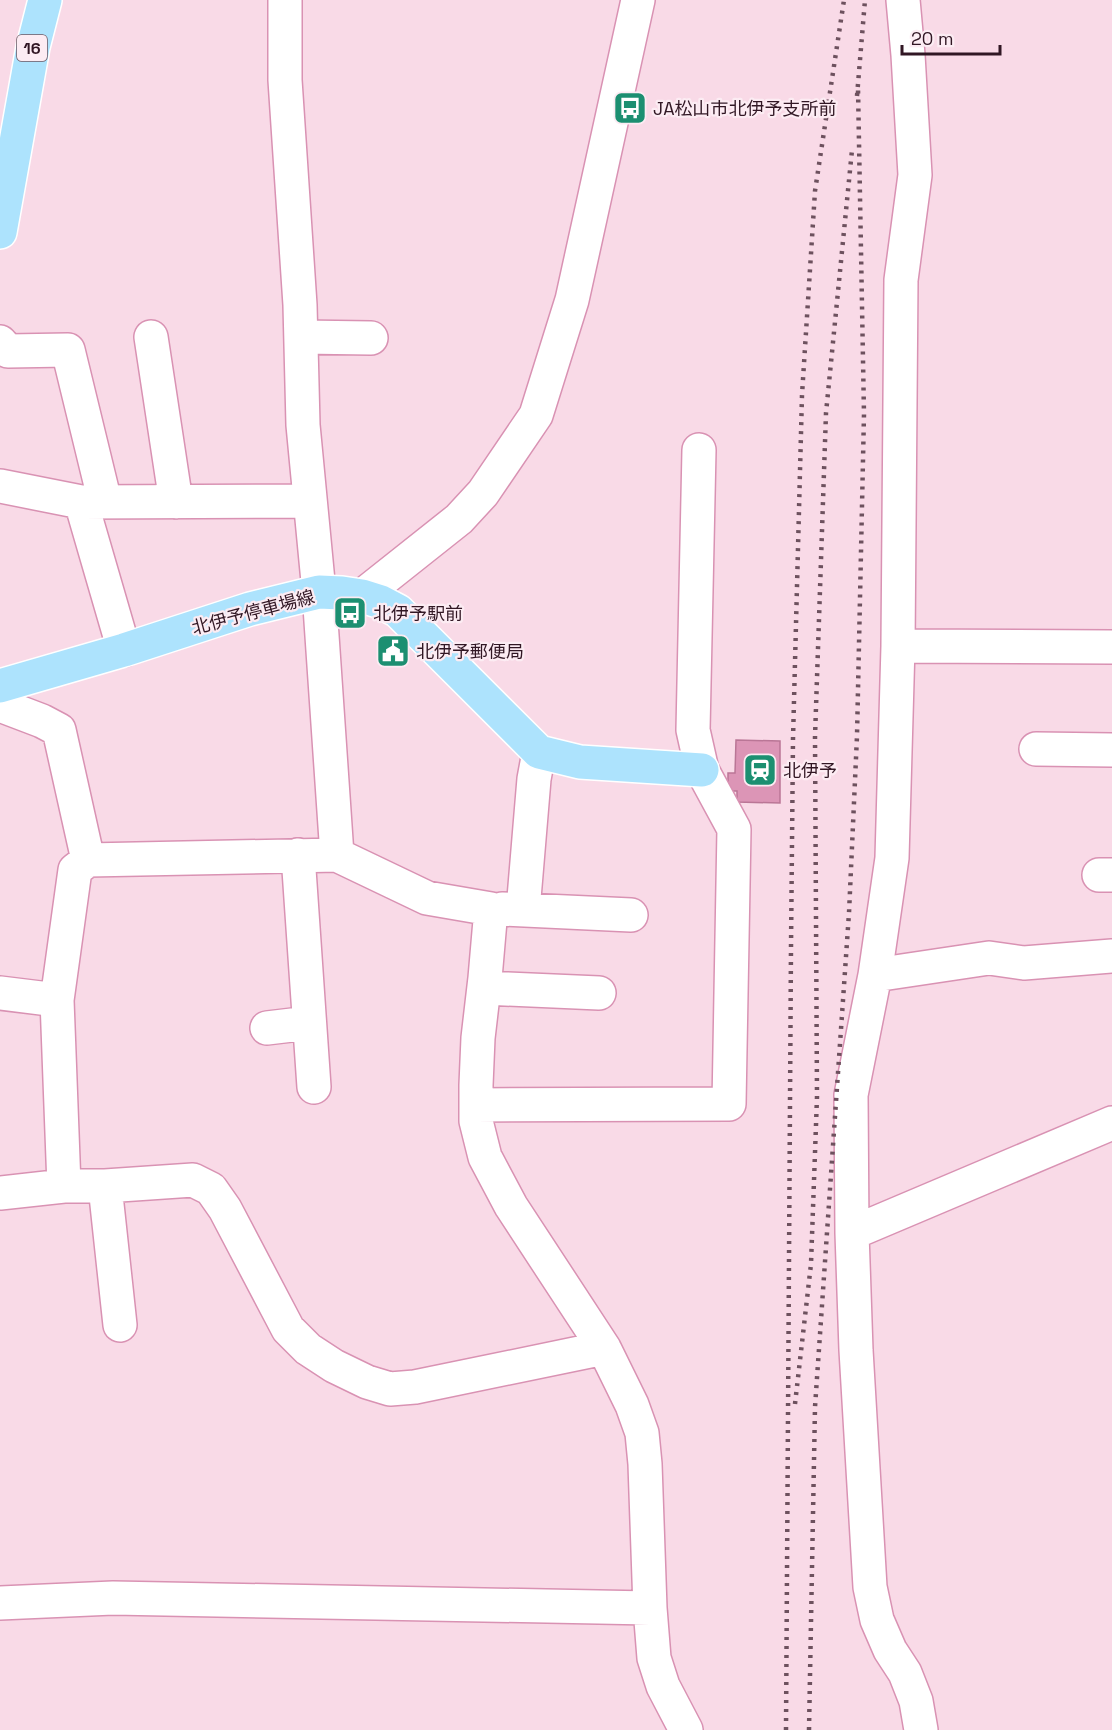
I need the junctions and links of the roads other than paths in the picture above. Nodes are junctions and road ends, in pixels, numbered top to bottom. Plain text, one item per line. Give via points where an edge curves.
1 (45, 0) edge
2 (285, 0) edge
3 (638, 0) edge
4 (903, 0) edge
5 (0, 232) edge
6 (150, 337) dead end
7 (301, 337) junction
8 (371, 338) dead end
9 (0, 342) edge
10 (699, 450) dead end
11 (0, 486) edge
12 (310, 501) junction
13 (93, 502) junction
14 (176, 502) junction
15 (319, 592) junction
16 (362, 596) junction
17 (898, 646) junction
18 (1112, 646) edge
19 (124, 650) junction
20 (0, 686) edge
21 (0, 705) edge
22 (1036, 749) dead end
23 (1112, 750) edge
24 (539, 752) junction
25 (702, 770) junction
26 (298, 855) junction
27 (338, 855) junction
28 (88, 860) junction
29 (491, 909) junction
30 (523, 910) junction
31 (631, 915) dead end
32 (1112, 956) edge
33 (875, 975) junction
34 (484, 988) junction
35 (0, 993) edge
36 (599, 993) dead end
37 (57, 1000) junction
38 (309, 1023) junction
39 (267, 1028) dead end
40 (314, 1087) dead end
41 (476, 1105) junction
42 (1112, 1123) edge
43 (64, 1186) junction
44 (105, 1186) junction
45 (0, 1193) edge
46 (852, 1233) junction
47 (120, 1325) dead end
48 (604, 1348) junction
49 (0, 1603) edge
50 (650, 1608) junction
51 (686, 1730) edge
52 (921, 1730) edge

1 - 5 main road, 16
2 - 7 street via 285,80
3 - 16 street via 572,300 536,415 483,493 459,519
4 - 17 street via 915,175 902,280
6 - 14 street
7 - 8 street
7 - 12 street
9 - 13 street via 8,351 69,350
10 - 25 street via 693,730
11 - 13 street
12 - 14 street
12 - 15 street
13 - 14 street
13 - 19 street
15 - 16 main road, 北伊予停車場線
15 - 19 main road, 北伊予停車場線 via 250,609
15 - 27 street
16 - 24 main road, 北伊予停車場線 via 398,611
17 - 18 street
17 - 33 street via 892,858
19 - 20 main road, 北伊予停車場線
21 - 28 street via 59,730
22 - 23 street
24 - 25 main road via 580,762
24 - 30 street
25 - 41 street via 734,829 729,1104
26 - 27 street
26 - 28 street
26 - 38 street
27 - 29 street via 427,898
28 - 37 street via 75,870
29 - 30 street
29 - 34 street
30 - 31 street
32 - 33 street via 1024,963 989,957
33 - 46 street via 851,1095
34 - 36 street
34 - 41 street
35 - 37 street
37 - 43 street
38 - 39 street
38 - 40 street
41 - 48 street via 484,1157 511,1206
42 - 46 street
43 - 44 street
43 - 45 street
44 - 47 street
44 - 48 street via 193,1180 211,1189 288,1329 308,1349 367,1382 390,1389 416,1386
46 - 52 street via 870,1587 877,1620 916,1701
48 - 50 street via 642,1433
49 - 50 street via 113,1598
50 - 51 street via 654,1658 663,1686

